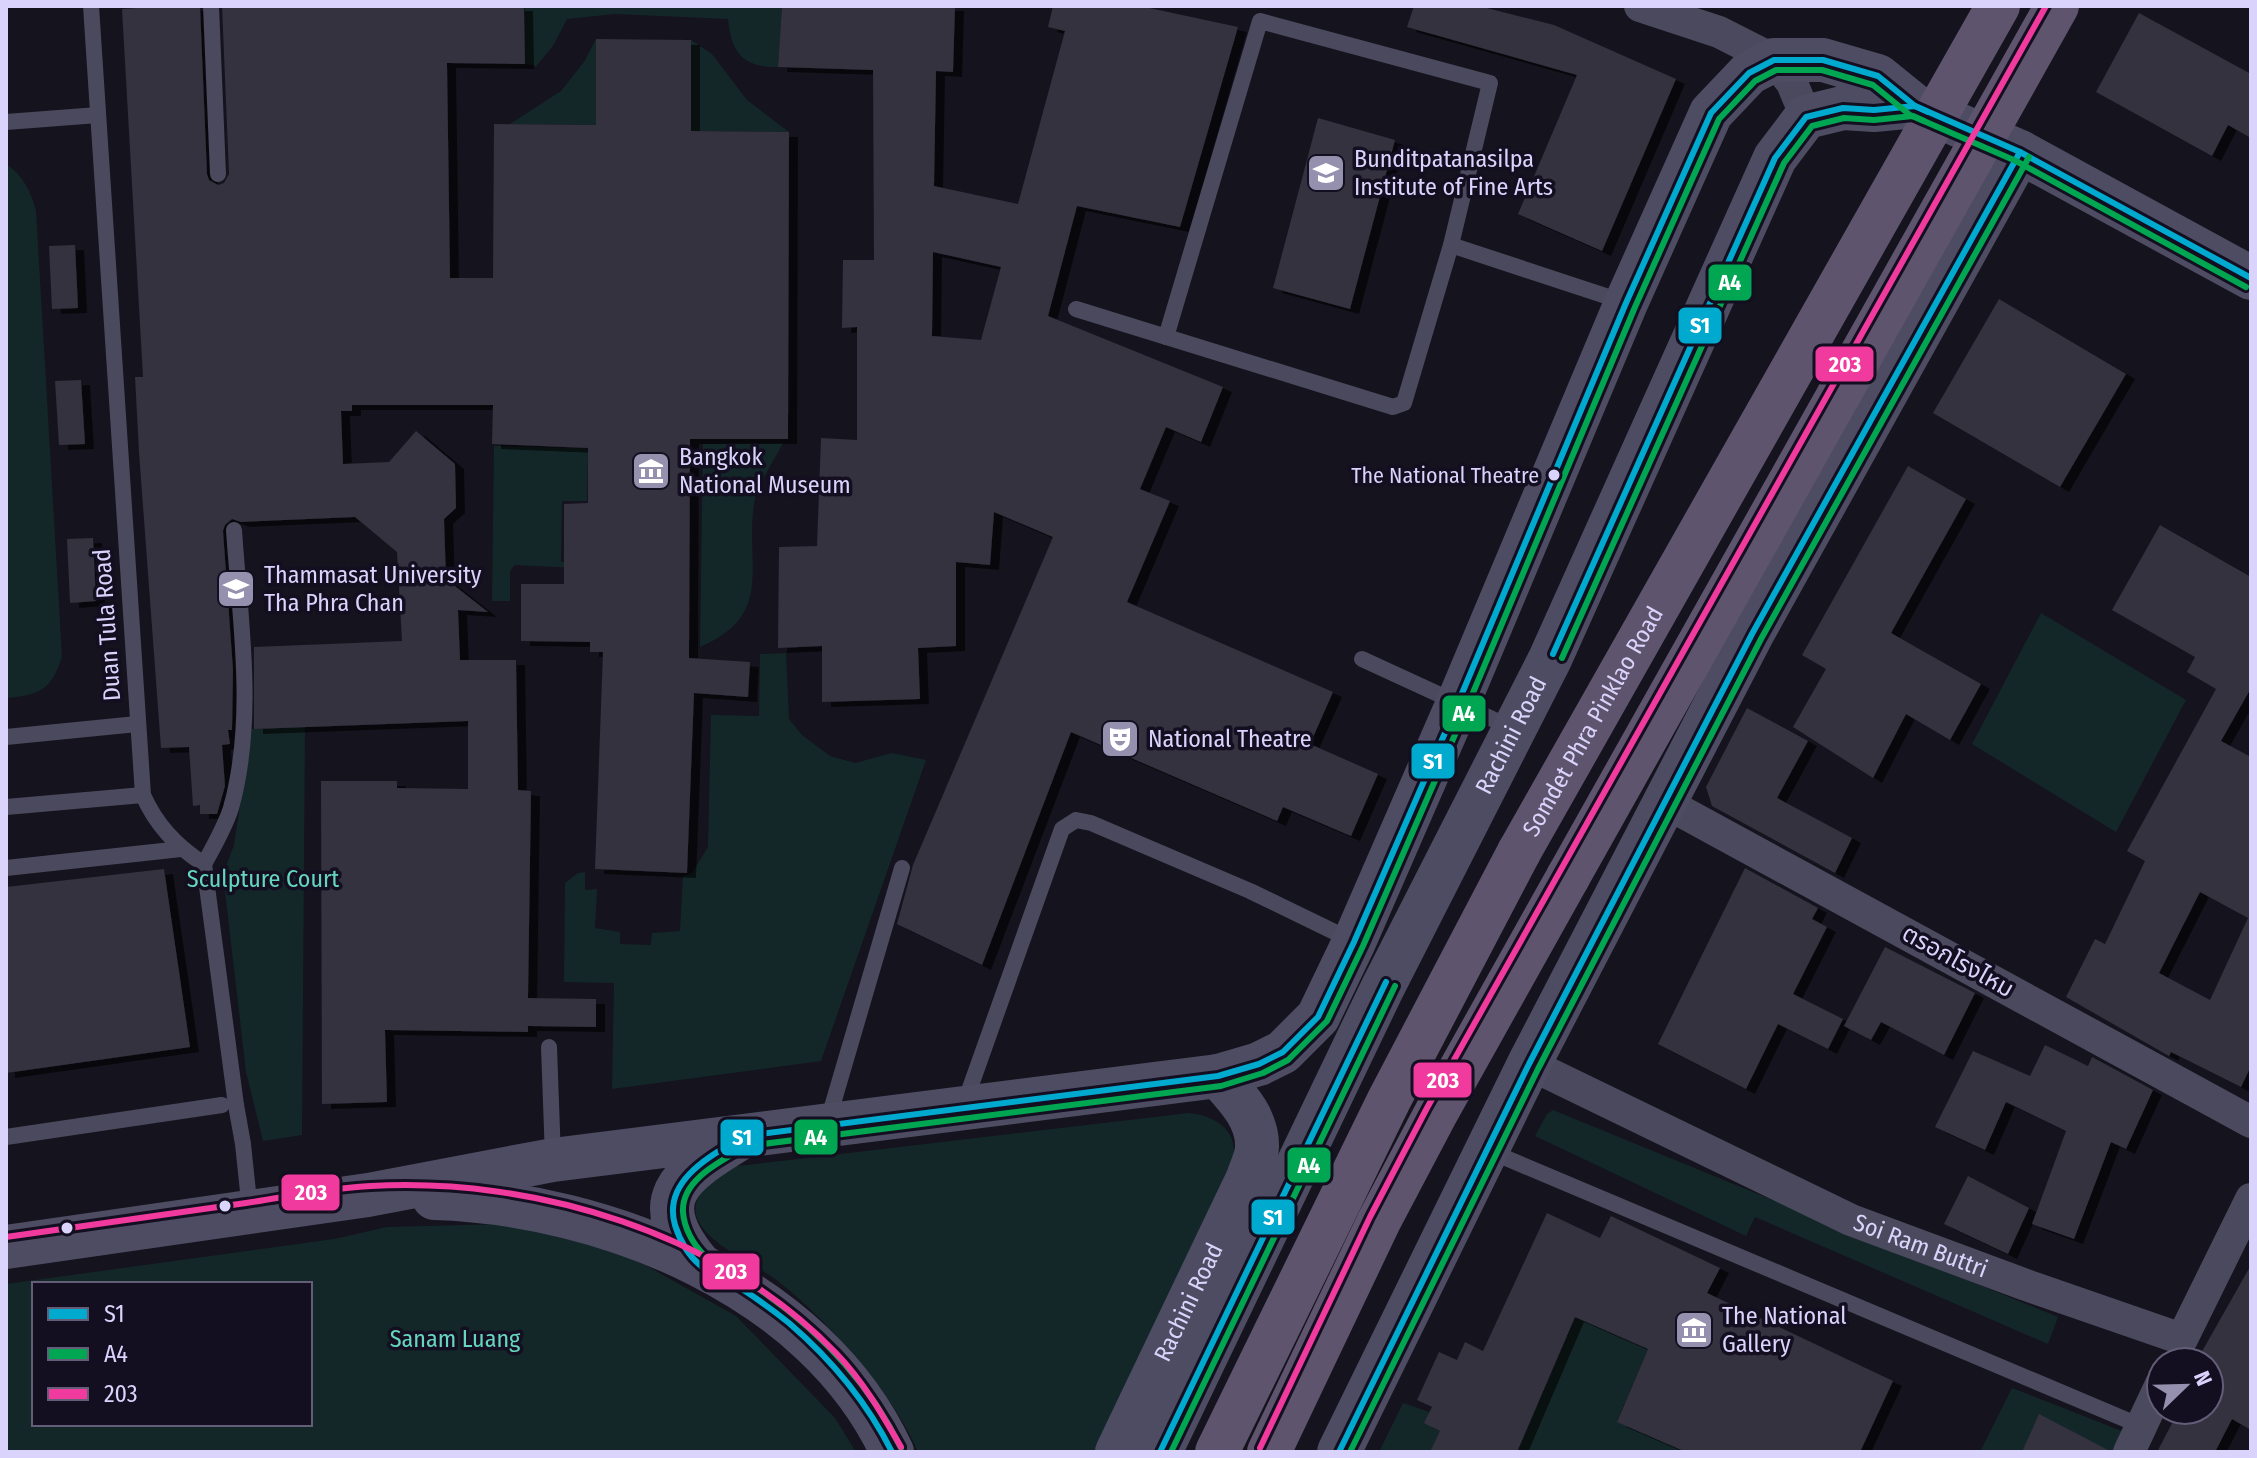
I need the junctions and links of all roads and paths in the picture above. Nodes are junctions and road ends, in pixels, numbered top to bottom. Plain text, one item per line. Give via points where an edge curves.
1 (91, 6) edge
2 (211, 6) edge
3 (1640, 6) edge
4 (1998, 6) edge
5 (2057, 6) edge
6 (1761, 66) junction
7 (1923, 110) junction
8 (98, 115) junction
9 (1806, 117) junction
10 (6, 122) edge
11 (2005, 146) junction
12 (218, 174) dead end
13 (1451, 245) junction
14 (2251, 278) edge
15 (1626, 303) junction
16 (1076, 309) dead end
17 (1166, 337) junction
18 (234, 530) dead end
19 (1362, 659) dead end
20 (1458, 703) junction
21 (137, 724) junction
22 (1516, 729) junction
23 (6, 737) edge
24 (143, 795) junction
25 (1664, 802) junction
26 (6, 807) edge
27 (181, 849) junction
28 (204, 864) junction
29 (6, 868) edge
30 (902, 868) dead end
31 (1354, 942) junction
32 (549, 1047) dead end
33 (1529, 1064) junction
34 (1218, 1076) junction
35 (222, 1105) dead end
36 (963, 1109) junction
37 (2251, 1122) edge
38 (827, 1125) junction
39 (744, 1136) junction
40 (6, 1137) edge
41 (1487, 1150) junction
42 (553, 1160) junction
43 (368, 1195) junction
44 (2251, 1199) edge
45 (250, 1212) junction
46 (6, 1247) edge
47 (700, 1265) junction
48 (2168, 1346) edge
49 (2179, 1346) edge
50 (2145, 1418) edge
51 (2135, 1439) edge
52 (892, 1452) edge
53 (1117, 1452) edge
54 (1160, 1452) edge
55 (1217, 1452) edge
56 (1269, 1452) edge
57 (1339, 1452) edge

1 - 8 lane, Duan Tula Road
2 - 12 lane
3 - 6 street via 1719,32
4 - 55 main road, Somdet Phra Pinklao Road, bridge via 1519,852 1369,1139
5 - 56 main road, bridge via 1436,1113
6 - 7 street via 1823,60 1878,76
6 - 9 street via 1792,83
6 - 15 street via 1711,113
7 - 9 street via 1843,108
7 - 11 street, bridge
8 - 10 lane
8 - 21 lane, Duan Tula Road
9 - 22 street, Rachini Road via 1775,158
11 - 14 street
11 - 25 street
13 - 15 lane
13 - 17 lane via 1404,403 1398,406
13 - 17 lane via 1490,83 1260,21
15 - 20 street
16 - 17 lane
18 - 28 lane via 246,706 230,810
19 - 20 lane
20 - 22 lane
20 - 31 street
21 - 23 lane
21 - 24 lane, Duan Tula Road
22 - 54 street, Rachini Road via 1388,977
24 - 26 lane
24 - 27 lane, Duan Tula Road via 150,812
25 - 33 street
25 - 37 street, ตรอกโรงไหม
27 - 28 lane, Duan Tula Road
27 - 29 lane
28 - 45 lane
30 - 38 lane
31 - 34 street via 1318,1017 1302,1035 1259,1064
31 - 36 lane via 1250,891 1076,820 1062,829
32 - 42 lane
33 - 41 street
33 - 48 street, Soi Ram Buttri via 1851,1220 2026,1285
34 - 36 street
34 - 53 street, Rachini Road via 1253,1123 1257,1148 1248,1178
35 - 40 lane
36 - 38 street
38 - 39 street
39 - 42 street
39 - 47 street via 691,1170 672,1204 672,1221 682,1243
41 - 51 lane
41 - 57 street
42 - 43 street
43 - 45 street
43 - 47 street via 529,1206 638,1237
44 - 49 street, Soi Ram Buttri
45 - 46 street
47 - 52 street via 748,1293 827,1358 876,1419
50 - 51 street

